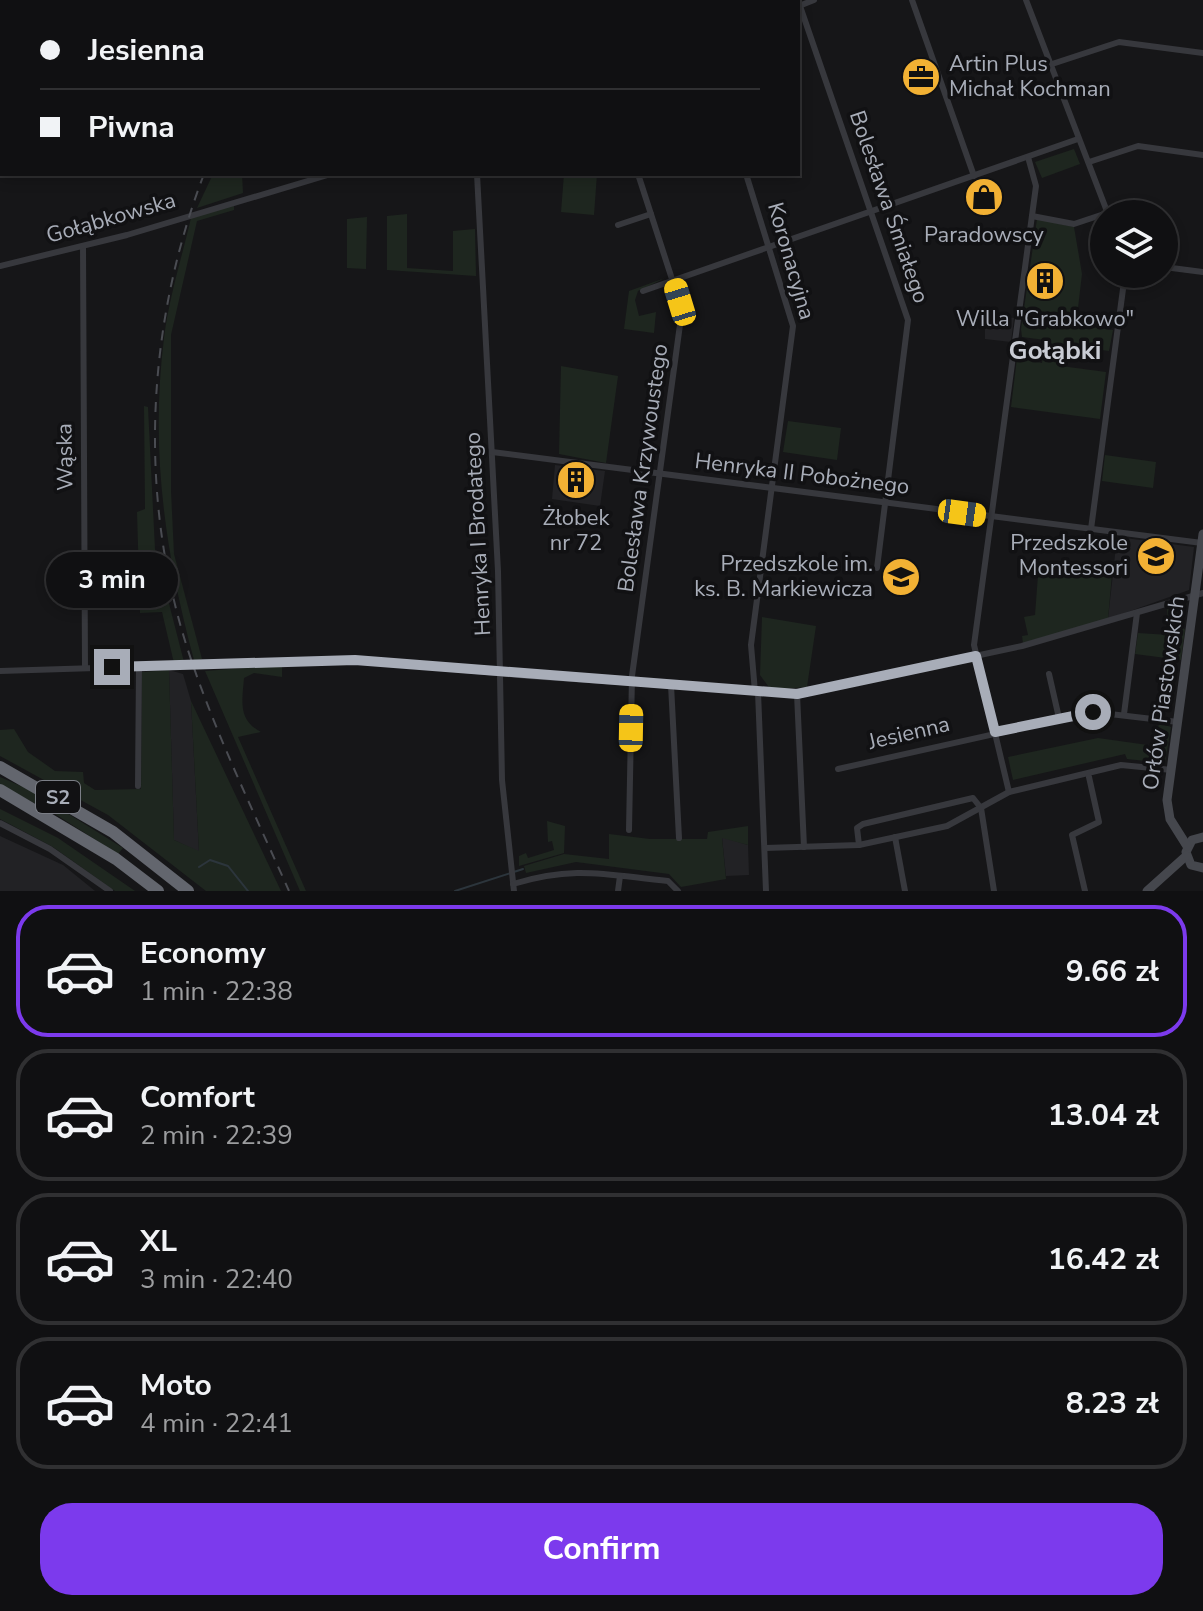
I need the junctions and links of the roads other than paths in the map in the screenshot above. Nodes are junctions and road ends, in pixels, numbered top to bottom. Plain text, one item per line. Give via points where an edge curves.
1 (912, 0) edge
2 (1026, 0) edge
3 (800, 9) edge
4 (1203, 53) edge
5 (1049, 65) junction
6 (1078, 139) junction
7 (1203, 155) edge
8 (1028, 157) junction
9 (1089, 162) junction
10 (324, 176) edge
11 (477, 176) edge
12 (639, 176) edge
13 (747, 176) edge
14 (974, 176) junction
15 (1101, 200) edge
16 (873, 212) junction
17 (651, 214) junction
18 (1032, 216) junction
19 (1090, 219) edge
20 (618, 225) dead end
21 (83, 246) junction
22 (772, 247) junction
23 (0, 266) edge
24 (1178, 269) edge
25 (1203, 272) edge
26 (674, 281) junction
27 (1123, 288) edge
28 (643, 291) dead end
29 (492, 452) junction
30 (661, 473) junction
31 (772, 489) junction
32 (886, 503) junction
33 (991, 517) junction
34 (1091, 529) junction
35 (1202, 539) edge
36 (877, 568) dead end
37 (1200, 595) edge
38 (1137, 613) junction
39 (976, 656) junction
40 (139, 666) junction
41 (85, 667) junction
42 (0, 671) edge
43 (502, 673) junction
44 (1049, 674) dead end
45 (631, 682) junction
46 (671, 685) junction
47 (757, 692) junction
48 (797, 694) junction
49 (1124, 714) junction
50 (1059, 718) junction
51 (1178, 722) junction
52 (995, 732) junction
53 (0, 767) edge
54 (838, 769) dead end
55 (1172, 770) junction
56 (1089, 777) dead end
57 (138, 786) dead end
58 (0, 790) edge
59 (1009, 792) junction
60 (0, 797) edge
61 (981, 808) junction
62 (0, 823) edge
63 (58, 823) junction
64 (629, 830) dead end
65 (895, 837) junction
66 (679, 838) dead end
67 (859, 845) junction
68 (804, 847) junction
69 (765, 848) junction
70 (1193, 848) edge
71 (1203, 868) edge
72 (620, 876) junction
73 (513, 884) edge
74 (1148, 890) edge
75 (110, 891) edge
76 (158, 891) edge
77 (188, 891) edge
78 (618, 891) edge
79 (678, 891) edge
80 (766, 891) edge
81 (905, 891) edge
82 (994, 891) edge
83 (1085, 891) edge

1 - 14 street
2 - 5 street
3 - 16 street, Bolesława Śmiałego
4 - 5 street via 1119,42
5 - 6 street
6 - 8 street
6 - 9 street
7 - 9 street via 1138,146
8 - 14 street
8 - 18 street via 1036,182
9 - 15 street
10 - 21 street, Gołąbkowska
11 - 29 street, Henryka I Brodatego
12 - 17 street, Bolesława Krzywoustego
13 - 22 street, Koronacyjna
14 - 16 street
16 - 22 street
16 - 32 street, Bolesława Śmiałego via 908,320
17 - 20 street
17 - 26 street, Bolesława Krzywoustego
18 - 19 street via 1074,224
18 - 33 street
21 - 23 street, Gołąbkowska
21 - 41 street, Wąska
22 - 26 street
22 - 31 street, Koronacyjna via 793,326
24 - 25 street
26 - 28 street
26 - 30 street, Bolesława Krzywoustego via 682,310
27 - 34 street
29 - 30 street, Henryka II Pobożnego
29 - 43 street, Henryka I Brodatego
30 - 31 street, Henryka II Pobożnego
30 - 45 street, Bolesława Krzywoustego
31 - 32 street, Henryka II Pobożnego
31 - 47 street, Koronacyjna via 751,645
32 - 33 street, Henryka II Pobożnego
32 - 36 street, Bolesława Śmiałego
33 - 34 street, Henryka II Pobożnego
33 - 39 street
34 - 35 street, Henryka II Pobożnego
35 - 37 street, Orłów Piastowskich
37 - 38 street
37 - 51 street, Orłów Piastowskich
38 - 39 street
38 - 49 street
39 - 48 street
39 - 52 street
40 - 41 street
40 - 43 street via 355,660
40 - 57 street
41 - 42 street
43 - 45 street
43 - 73 street, Henryka I Brodatego via 502,780
44 - 50 street
45 - 46 street
45 - 64 street, Bolesława Krzywoustego
46 - 47 street
46 - 66 street
47 - 48 street
47 - 69 street, Koronacyjna
48 - 68 street
49 - 50 street, Jesienna
49 - 51 street, Jesienna
50 - 52 street, Jesienna
51 - 55 street, Orłów Piastowskich
52 - 54 street, Jesienna
52 - 59 street
53 - 77 highway, S2 via 113,832
55 - 59 street via 1125,764
55 - 70 street, Orłów Piastowskich via 1168,809 1172,823
56 - 83 street via 1099,822 1072,835
58 - 63 highway, S2
59 - 61 street
60 - 63 highway
61 - 65 street via 947,826
61 - 67 street via 973,798 863,824 857,828
61 - 82 street
62 - 75 street via 50,849
63 - 76 highway, S2
65 - 67 street
65 - 81 street
67 - 68 street
68 - 69 street
69 - 80 street, Koronacyjna
70 - 71 street
70 - 74 street
72 - 73 street via 570,871
72 - 78 street
72 - 79 street via 668,881

